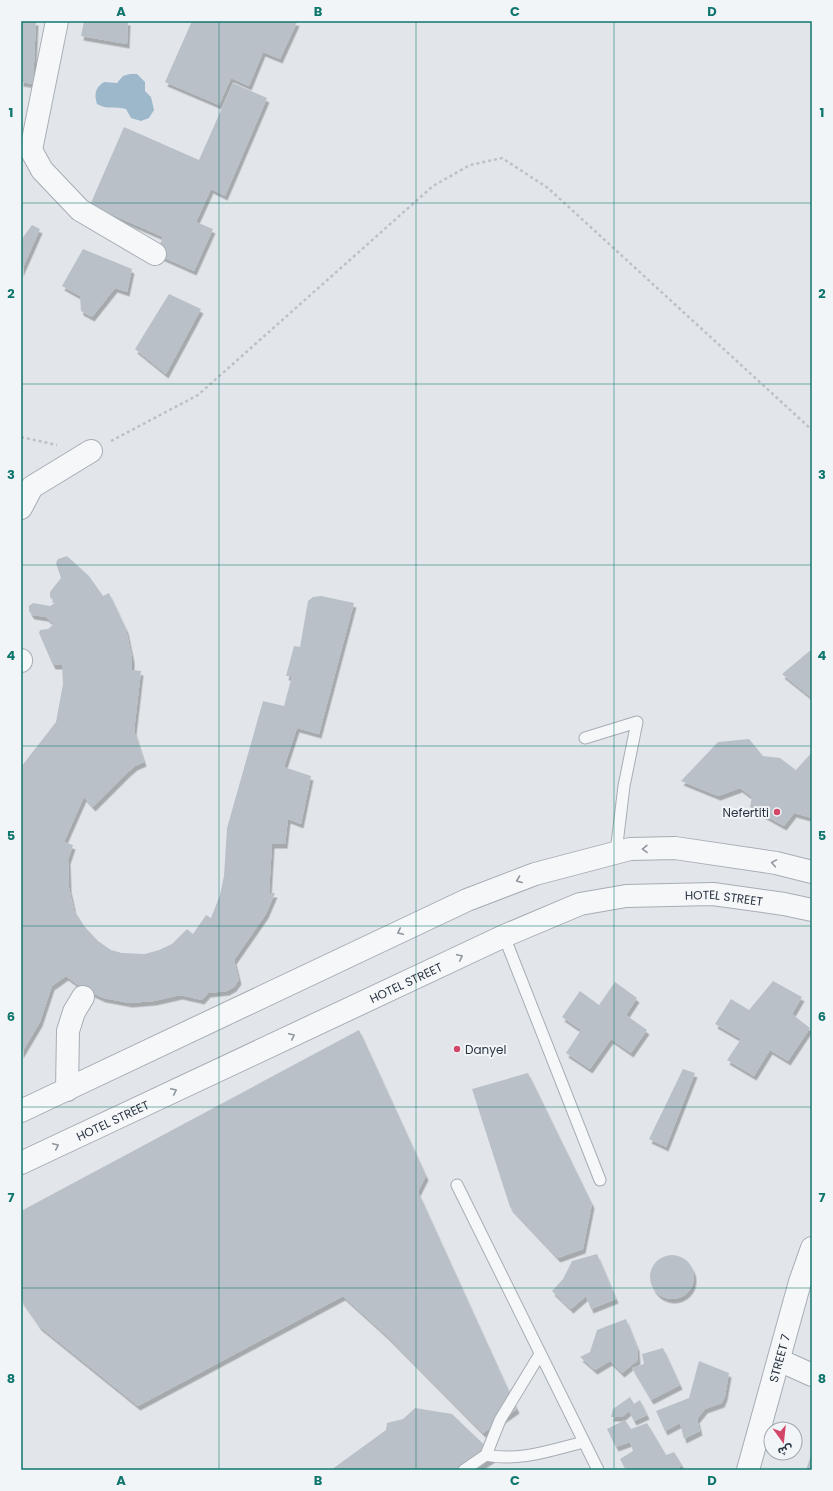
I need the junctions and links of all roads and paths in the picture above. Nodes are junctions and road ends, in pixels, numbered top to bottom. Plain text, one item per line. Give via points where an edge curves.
1 (56, 21) edge
2 (29, 120) edge
3 (155, 254) dead end
4 (812, 430) edge
5 (21, 437) edge
6 (90, 451) junction
7 (21, 508) edge
8 (585, 738) dead end
9 (616, 852) junction
10 (812, 872) edge
11 (812, 910) edge
12 (504, 936) junction
13 (83, 997) dead end
14 (67, 1090) junction
15 (21, 1111) edge
16 (21, 1163) edge
17 (600, 1180) dead end
18 (457, 1184) dead end
19 (812, 1248) edge
20 (540, 1354) junction
21 (779, 1360) junction
22 (812, 1375) edge
23 (584, 1442) junction
24 (486, 1455) junction
25 (749, 1469) edge
26 (464, 1470) edge
27 (598, 1470) edge

1 - 2 street
2 - 3 street via 33,156 68,199 87,216
4 - 6 path via 548,188 502,158 470,165 433,186 198,394
5 - 6 path
6 - 7 street via 32,487
8 - 9 lane via 637,722 624,786
10 -> 9 street via 776,863 675,848 630,849
9 -> 14 street via 535,874 467,900
11 - 12 street, HOTEL STREET via 713,894 626,896 580,904
16 -> 12 street, HOTEL STREET
12 - 17 lane
13 - 14 street via 74,1012 68,1031
14 - 15 street
18 - 20 lane
19 - 21 street, STREET 7
20 - 23 lane
20 - 24 lane via 500,1420
21 - 22 street
21 - 25 street, STREET 7
23 - 24 lane via 525,1457 499,1458
23 - 27 lane
24 - 26 lane

